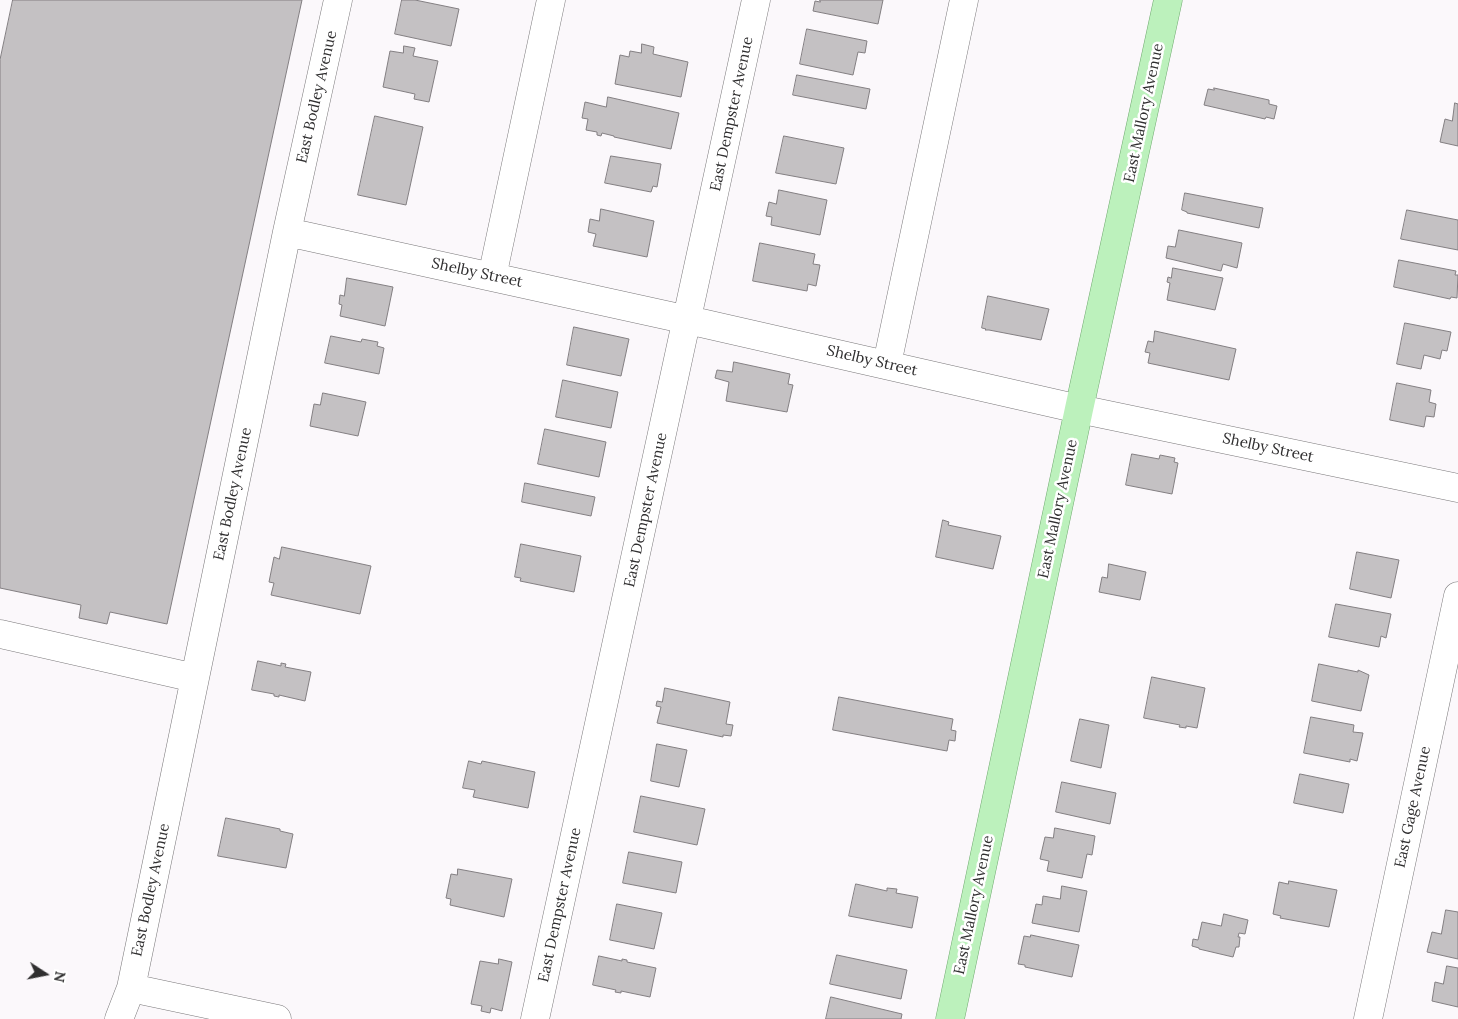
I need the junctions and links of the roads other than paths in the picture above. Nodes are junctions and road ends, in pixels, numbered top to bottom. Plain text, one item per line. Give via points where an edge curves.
1 (338, 0) edge
2 (551, 0) edge
3 (756, 0) edge
4 (964, 0) edge
5 (1168, 0) edge
6 (287, 232) junction
7 (492, 277) junction
8 (688, 320) junction
9 (887, 364) junction
10 (1079, 408) junction
11 (1458, 488) edge
12 (1458, 596) edge
13 (0, 634) edge
14 (195, 678) junction
15 (131, 988) junction
16 (119, 1019) edge
17 (277, 1019) edge
18 (535, 1019) edge
19 (950, 1019) edge
20 (1368, 1019) edge

1 - 6 street, East Bodley Avenue
2 - 7 street
3 - 8 street, East Dempster Avenue
4 - 9 street
5 - 10 main road, East Mallory Avenue
6 - 7 street, Shelby Street
6 - 14 street, East Bodley Avenue
7 - 8 street, Shelby Street
8 - 9 street, Shelby Street
8 - 18 street, East Dempster Avenue
9 - 10 street, Shelby Street
10 - 11 street, Shelby Street
10 - 19 main road, East Mallory Avenue
12 - 20 street, East Gage Avenue
13 - 14 street
14 - 15 street, East Bodley Avenue
15 - 16 street, East Bodley Avenue
15 - 17 street

